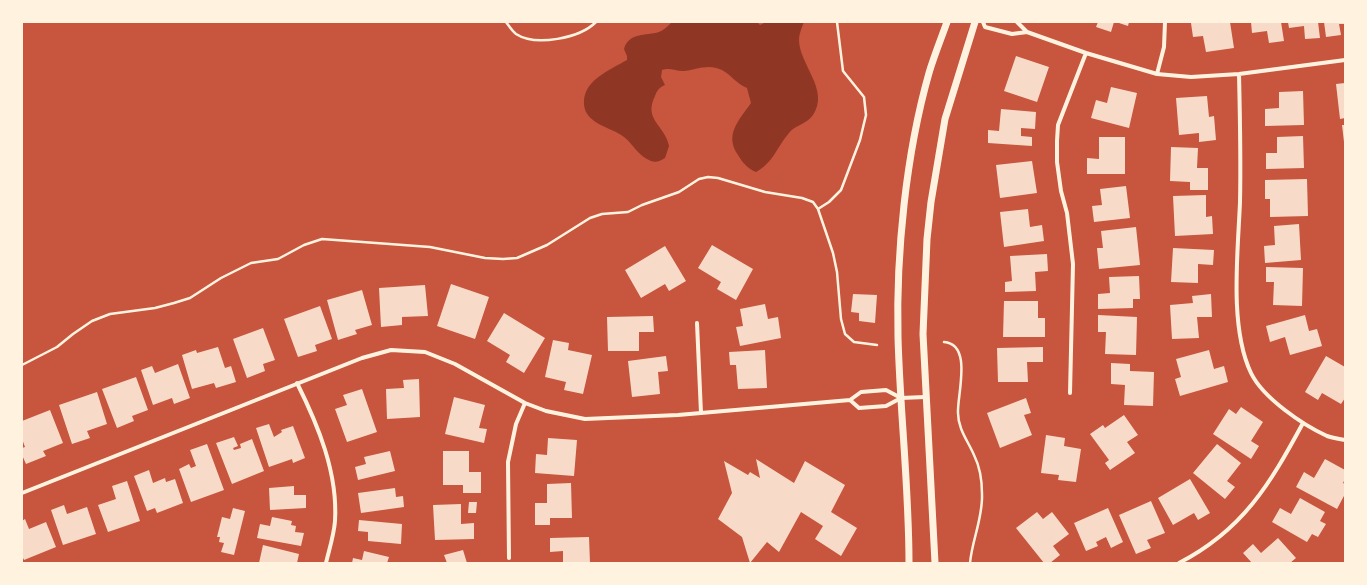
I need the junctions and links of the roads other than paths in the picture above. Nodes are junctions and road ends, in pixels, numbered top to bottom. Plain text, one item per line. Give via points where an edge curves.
1 (947, 22) edge
2 (975, 22) edge
3 (983, 22) edge
4 (1017, 22) edge
5 (1165, 22) edge
6 (1027, 32) junction
7 (1086, 53) junction
8 (1345, 60) edge
9 (1157, 74) junction
10 (1239, 74) junction
11 (697, 323) dead end
12 (297, 383) junction
13 (1070, 393) dead end
14 (926, 397) junction
15 (901, 398) junction
16 (850, 400) junction
17 (525, 403) junction
18 (701, 413) junction
19 (1303, 423) junction
20 (1345, 440) edge
21 (22, 493) edge
22 (509, 558) dead end
23 (326, 563) edge
24 (909, 563) edge
25 (935, 563) edge
26 (1179, 563) edge

1 - 15 street via 929,73 911,156 901,240 898,335
2 - 14 street via 945,119 926,239 923,334
3 - 6 street via 985,27 1012,34
4 - 6 street
5 - 9 street via 1164,47
6 - 7 street
7 - 9 street
7 - 13 street via 1058,125 1056,162 1067,213 1073,264
8 - 10 street
9 - 10 street via 1191,77
10 - 19 street via 1241,141 1237,293 1240,329 1251,373 1265,392
11 - 18 street
12 - 17 street via 390,350 425,352 455,364
12 - 21 street
12 - 23 street via 326,452 335,494 335,522
14 - 15 street
14 - 25 street
15 - 16 street via 886,390 861,392
15 - 16 street via 886,406 860,408
15 - 24 street
16 - 18 street
17 - 18 street via 546,411 585,419
17 - 22 street via 516,424 508,462
19 - 20 street via 1329,437
19 - 26 street via 1276,473 1252,505 1227,532

